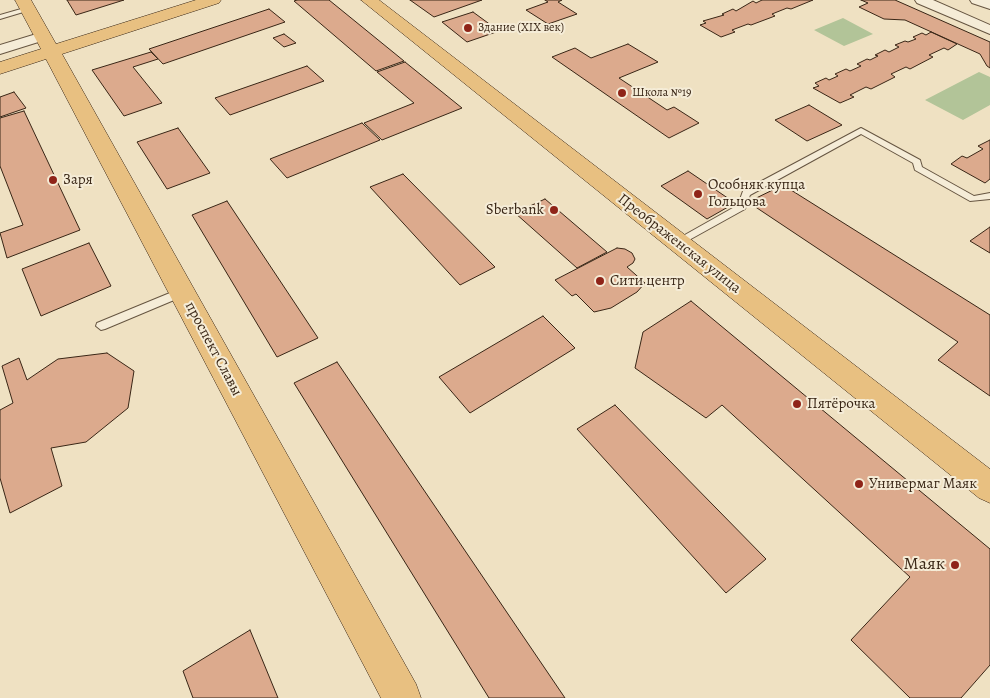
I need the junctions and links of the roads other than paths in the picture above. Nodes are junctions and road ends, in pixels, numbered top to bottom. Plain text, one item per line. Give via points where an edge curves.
1 (213, 0) edge
2 (369, 0) edge
3 (922, 0) edge
4 (971, 2) edge
5 (26, 4) edge
6 (990, 5) edge
7 (990, 14) edge
8 (0, 17) edge
9 (990, 30) edge
10 (47, 44) junction
11 (0, 50) edge
12 (0, 68) edge
13 (990, 196) edge
14 (677, 243) junction
15 (182, 292) junction
16 (101, 326) dead end
17 (990, 488) edge
18 (402, 698) edge

1 - 10 main road
2 - 14 main road, Преображенская улица
3 - 9 street
4 - 6 street
4 - 7 street
5 - 8 lane
5 - 10 main road, проспект Славы
10 - 11 street
10 - 12 main road
10 - 15 main road, проспект Славы
13 - 14 lane via 973,199 918,168 917,162 861,131 746,193 742,207
14 - 17 main road, Преображенская улица
15 - 16 lane
15 - 18 main road, проспект Славы

